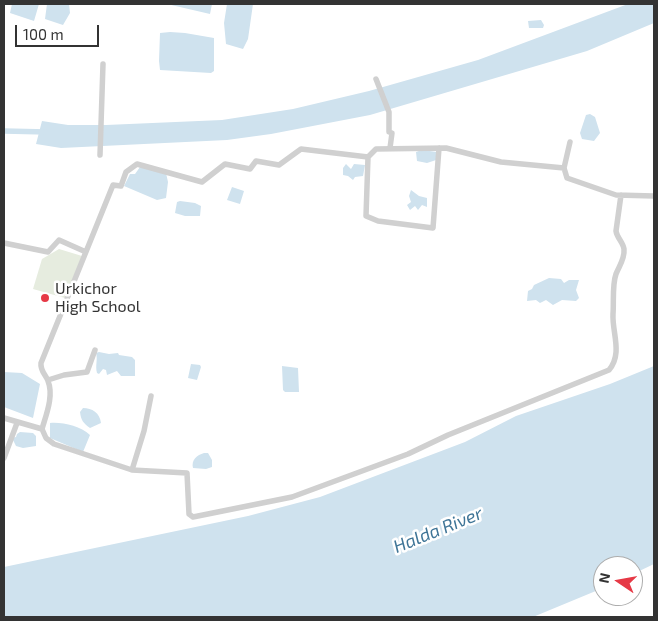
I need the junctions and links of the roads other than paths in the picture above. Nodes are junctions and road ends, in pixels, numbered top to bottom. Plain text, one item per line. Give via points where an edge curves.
1 (103, 64) dead end
2 (377, 82) dead end
3 (570, 142) dead end
4 (390, 148) junction
5 (439, 148) junction
6 (100, 155) dead end
7 (368, 157) junction
8 (564, 168) junction
9 (621, 196) junction
10 (654, 196) edge
11 (4, 243) edge
12 (86, 252) junction
13 (95, 350) dead end
14 (48, 380) junction
15 (151, 396) dead end
16 (4, 418) edge
17 (17, 423) junction
18 (42, 429) junction
19 (4, 458) edge
20 (132, 470) junction

1 - 6 street
2 - 4 street via 389,112
3 - 8 street
4 - 5 street
4 - 7 street via 376,149
5 - 7 street via 433,228 378,221 366,216
5 - 8 street via 501,162
7 - 12 street via 301,149 279,165 256,161 250,169 225,164 202,182 137,164 126,172 121,186 113,185
8 - 9 street via 566,178
9 - 10 street
9 - 20 street via 616,231 624,253 616,276 613,317 616,358 609,370 408,454 292,497 193,516 189,514 187,473
11 - 12 street via 48,252 59,240
12 - 14 street via 41,363 40,368
13 - 14 street via 87,372
14 - 18 street via 50,400
15 - 20 street
16 - 17 street
17 - 18 street
17 - 19 street
18 - 20 street via 54,444

